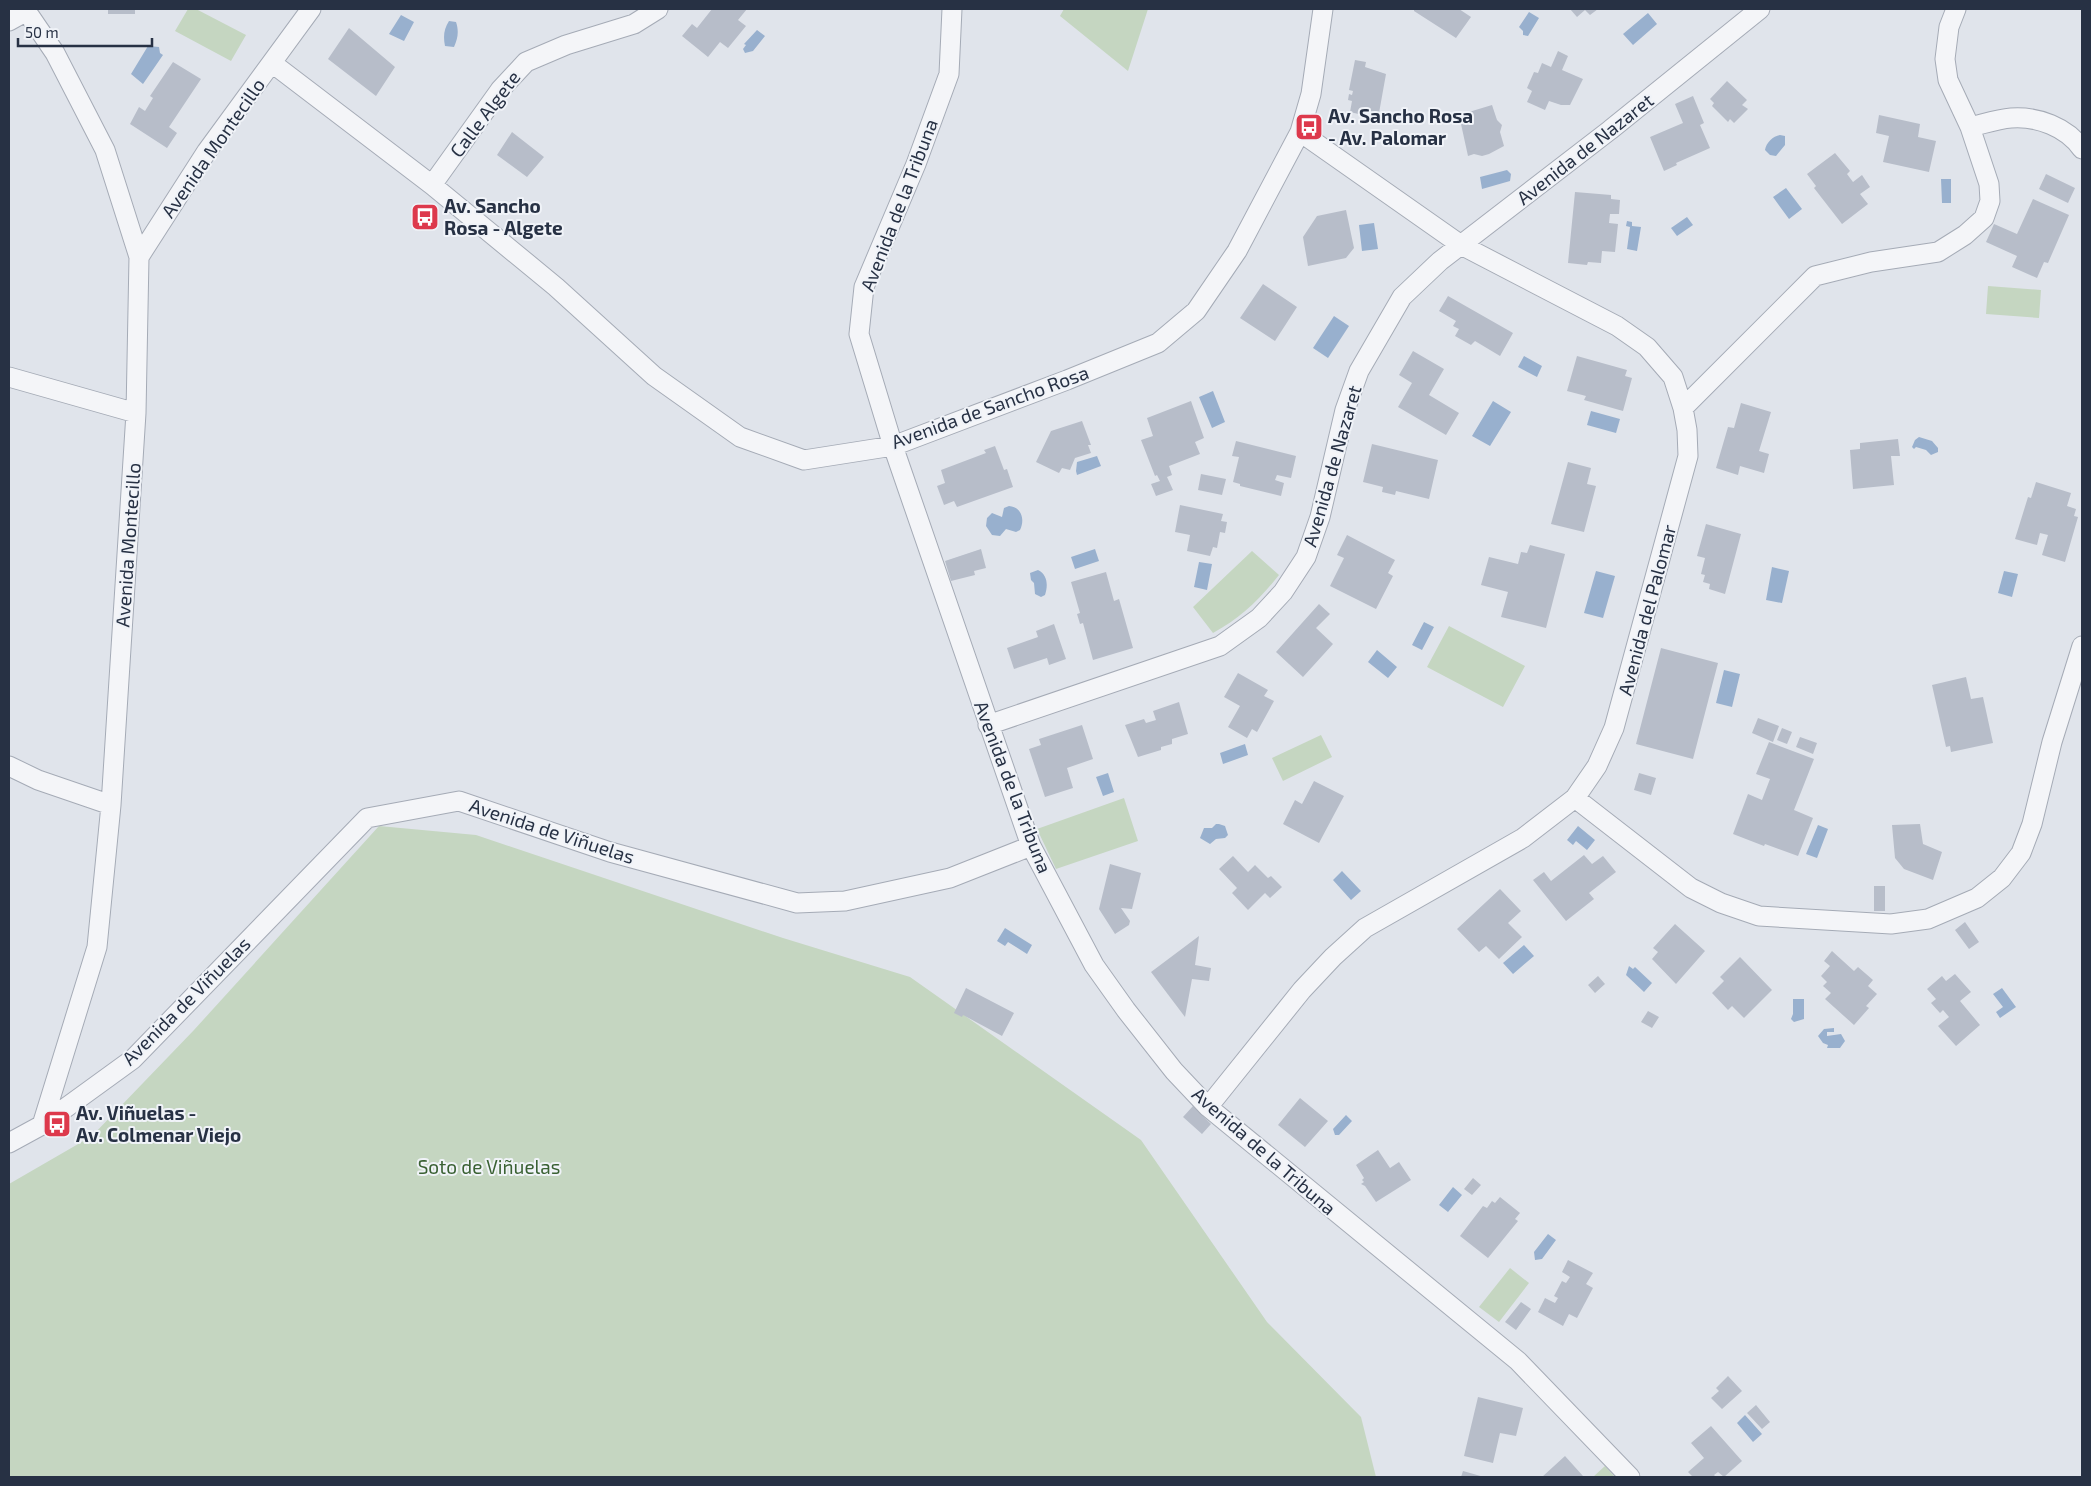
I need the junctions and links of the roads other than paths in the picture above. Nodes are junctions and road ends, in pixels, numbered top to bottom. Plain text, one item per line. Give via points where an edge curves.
1 (311, 9) edge
2 (658, 9) edge
3 (952, 9) edge
4 (1323, 9) edge
5 (1760, 9) edge
6 (1956, 9) edge
7 (27, 10) edge
8 (9, 21) edge
9 (272, 63) junction
10 (1970, 127) junction
11 (1300, 132) junction
12 (2082, 149) edge
13 (432, 185) junction
14 (1461, 245) junction
15 (139, 257) junction
16 (9, 377) edge
17 (1683, 408) junction
18 (136, 413) junction
19 (893, 446) junction
20 (2082, 646) edge
21 (988, 725) junction
22 (9, 766) edge
23 (1574, 798) junction
24 (111, 805) junction
25 (1031, 846) junction
26 (1208, 1107) junction
27 (42, 1126) junction
28 (9, 1143) edge
29 (1630, 1477) edge

1 - 9 street, Avenida Montecillo
2 - 13 street, Calle Algete via 634,24 566,45 526,62 500,90
3 - 19 street, Avenida de la Tribuna via 949,74 916,164 864,287 859,334
4 - 11 street, Avenida de Sancho Rosa via 1311,94
5 - 14 street, Avenida de Nazaret
6 - 10 street via 1949,27 1945,59 1948,80
7 - 8 street
7 - 15 street via 55,53 105,150
9 - 13 street, Avenida de Sancho Rosa
9 - 15 street, Avenida Montecillo via 207,151
10 - 12 street via 2010,118 2028,118 2054,126
10 - 17 street via 1989,184 1990,201 1984,218 1938,252 1871,262 1815,276
11 - 14 street, Avenida del Palomar
11 - 19 street, Avenida de Sancho Rosa via 1237,251 1196,311 1158,343
13 - 19 street, Avenida de Sancho Rosa via 556,286 654,376 740,438 804,460
14 - 17 street, Avenida del Palomar via 1617,326 1639,342 1673,376
14 - 21 street, Avenida de Nazaret via 1402,297 1380,332 1359,372 1345,410 1320,517 1306,557 1283,592 1259,618 1220,646
15 - 18 street, Avenida Montecillo
16 - 18 street
17 - 23 street, Avenida del Palomar via 1688,456 1622,703 1597,766
18 - 24 street, Avenida Montecillo
19 - 21 street, Avenida de la Tribuna
20 - 23 street via 2021,853 2002,878 1977,898 1928,919 1891,924 1759,916 1691,888
21 - 25 street, Avenida de la Tribuna
22 - 24 street via 38,780
23 - 26 street, Avenida del Palomar via 1523,838 1365,928 1302,990
24 - 27 street, Avenida Montecillo via 97,947
25 - 26 street, Avenida de la Tribuna via 1094,964 1174,1071
25 - 27 street, Avenida de Viñuelas via 950,878 845,901 796,903 610,852 459,801 367,818 133,1059
26 - 29 street, Avenida de la Tribuna via 1518,1361
27 - 28 street, Avenida de Viñuelas

